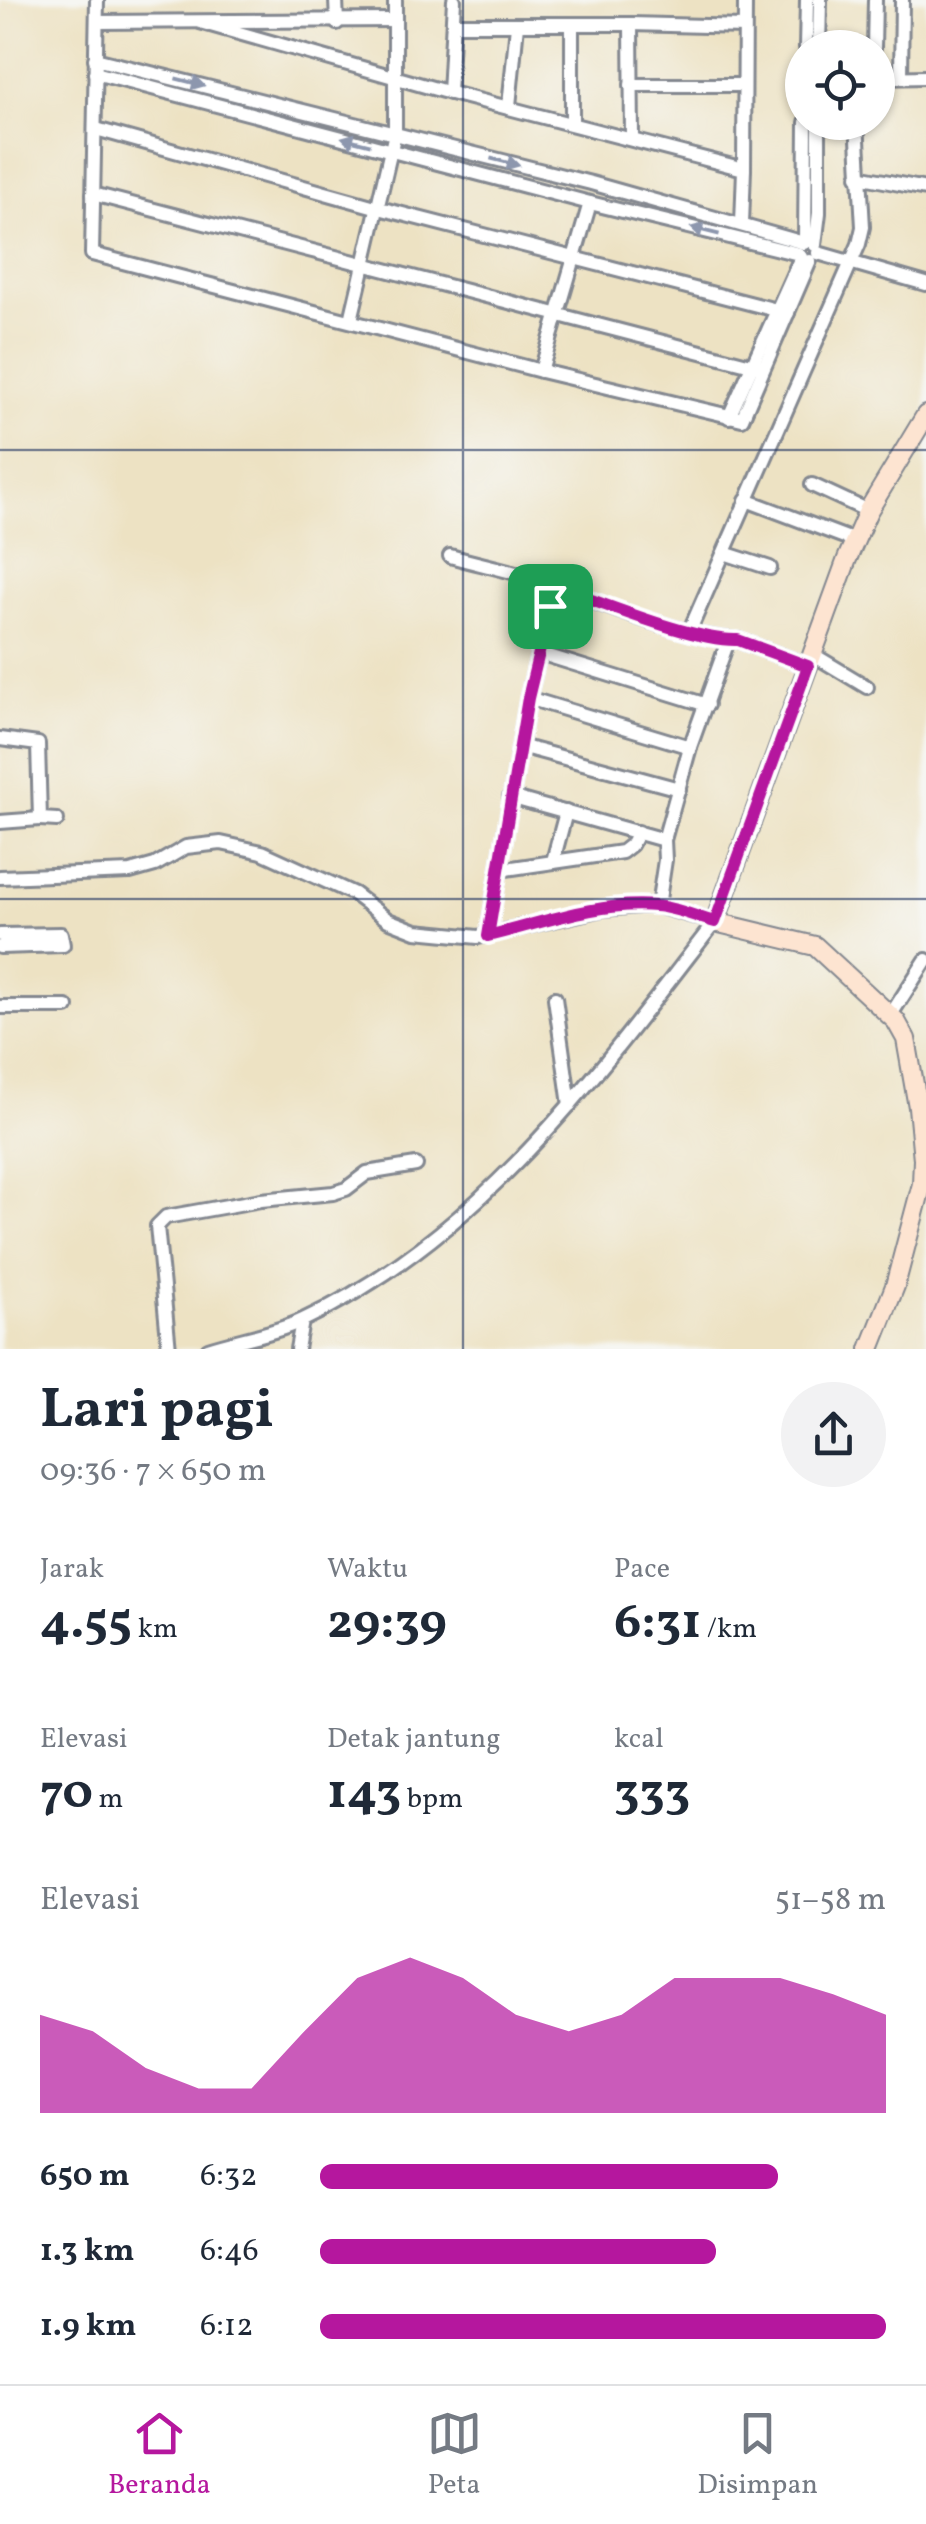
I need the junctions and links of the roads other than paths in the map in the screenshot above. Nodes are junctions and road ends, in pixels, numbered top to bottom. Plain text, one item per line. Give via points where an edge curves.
1 (97, 0) edge
2 (336, 0) edge
3 (395, 0) edge
4 (454, 0) edge
5 (745, 0) edge
6 (806, 0) edge
7 (820, 0) edge
8 (875, 0) edge
9 (902, 0) edge
10 (395, 20) junction
11 (96, 22) junction
12 (200, 22) junction
13 (336, 23) junction
14 (454, 24) junction
15 (630, 24) junction
16 (517, 25) junction
17 (572, 26) junction
18 (744, 26) junction
19 (806, 30) edge
20 (819, 30) edge
21 (874, 30) edge
22 (95, 66) junction
23 (394, 76) junction
24 (895, 77) edge
25 (901, 77) junction
26 (926, 77) edge
27 (631, 85) junction
28 (744, 85) junction
29 (449, 92) junction
30 (509, 106) junction
31 (572, 122) junction
32 (96, 129) junction
33 (395, 133) junction
34 (632, 138) junction
35 (806, 140) edge
36 (819, 140) edge
37 (857, 140) edge
38 (392, 150) junction
39 (744, 169) junction
40 (858, 176) junction
41 (926, 189) edge
42 (93, 194) junction
43 (590, 203) junction
44 (379, 208) junction
45 (742, 224) junction
46 (807, 251) junction
47 (574, 258) junction
48 (852, 262) junction
49 (364, 264) junction
50 (926, 284) edge
51 (783, 312) junction
52 (559, 314) junction
53 (351, 320) junction
54 (757, 367) junction
55 (541, 371) junction
56 (926, 415) edge
57 (812, 485) dead end
58 (746, 500) junction
59 (868, 511) junction
60 (855, 540) junction
61 (724, 552) junction
62 (450, 556) dead end
63 (770, 568) dead end
64 (555, 587) junction
65 (689, 632) junction
66 (728, 641) junction
67 (538, 653) junction
68 (810, 660) junction
69 (866, 687) dead end
70 (528, 698) junction
71 (707, 705) junction
72 (0, 739) edge
73 (520, 746) junction
74 (690, 747) junction
75 (679, 789) junction
76 (510, 797) junction
77 (566, 812) junction
78 (40, 818) junction
79 (57, 820) dead end
80 (0, 822) edge
81 (638, 832) junction
82 (664, 840) junction
83 (553, 861) junction
84 (500, 870) junction
85 (0, 877) edge
86 (658, 906) junction
87 (715, 922) junction
88 (0, 935) edge
89 (488, 936) junction
90 (0, 947) edge
91 (926, 960) edge
92 (555, 998) dead end
93 (67, 1006) dead end
94 (0, 1007) edge
95 (890, 1016) junction
96 (570, 1105) junction
97 (416, 1165) dead end
98 (924, 1184) edge
99 (302, 1321) junction
100 (237, 1345) edge
101 (168, 1349) edge
102 (208, 1349) edge
103 (297, 1349) edge
104 (870, 1349) edge

1 - 11 street
2 - 13 street
3 - 10 street
4 - 14 street
5 - 18 street
6 - 19 street
7 - 20 street
8 - 21 street
9 - 25 street
10 - 13 street
10 - 23 street
11 - 12 street
11 - 22 street
12 - 13 street
12 - 23 street
14 - 16 street
14 - 29 street
15 - 17 street
15 - 18 street
15 - 27 street
16 - 17 street
16 - 30 street
17 - 31 street
18 - 28 street
22 - 32 street
22 -> 33 street
38 -> 22 street
23 - 29 street
23 - 33 street
24 - 25 street
25 - 26 street
27 - 28 street
27 - 34 street
28 - 39 street
29 - 30 street
30 - 31 street
31 - 34 street
32 - 42 street
32 - 44 street
33 - 38 street
33 -> 45 street
34 - 39 street
35 - 46 street
36 - 46 street via 819,213
37 - 40 street
38 - 43 street
38 - 44 street
39 - 45 street
40 - 41 street
40 - 48 street via 863,227
42 - 49 street
42 - 53 street via 92,254
46 -> 43 street
43 - 47 street
44 - 47 street
44 - 49 street
45 - 46 street
46 - 48 street
46 - 51 street
47 - 51 street
47 - 52 street
48 - 50 street
48 - 58 street
49 - 52 street
49 - 53 street
51 - 54 street
52 - 54 street
52 - 55 street
53 - 55 street
54 - 55 street via 729,417
56 - 59 street
57 - 59 street
58 - 60 street
58 - 61 street
59 - 60 street
60 - 68 street
61 - 63 street
61 - 65 street
62 - 64 street
64 - 65 street
64 - 67 street
65 - 66 street
66 - 68 street
66 - 71 street
67 - 70 street
67 - 71 street
68 - 69 street
68 - 87 street
70 - 73 street
70 - 74 street
71 - 74 street
72 - 78 street via 38,744
73 - 75 street
73 - 76 street
74 - 75 street
75 - 82 street
76 - 77 street
76 - 84 street
77 - 81 street
77 - 83 street
78 - 79 street
78 - 80 street
81 - 82 street
81 - 83 street via 622,852
82 - 86 street
83 - 84 street
84 - 89 street
85 - 89 street via 130,872 186,847 221,843 277,859 416,931
86 - 87 street
86 - 89 street via 602,909
87 - 95 street via 815,946
87 - 96 street
88 - 90 street via 61,934 62,946
91 - 95 street
92 - 96 street
93 - 94 street
95 - 98 street via 906,1039
96 - 99 street via 450,1228
97 - 101 street via 367,1173 333,1193 160,1222
98 - 104 street
99 - 100 street
99 - 103 street
100 - 102 street

